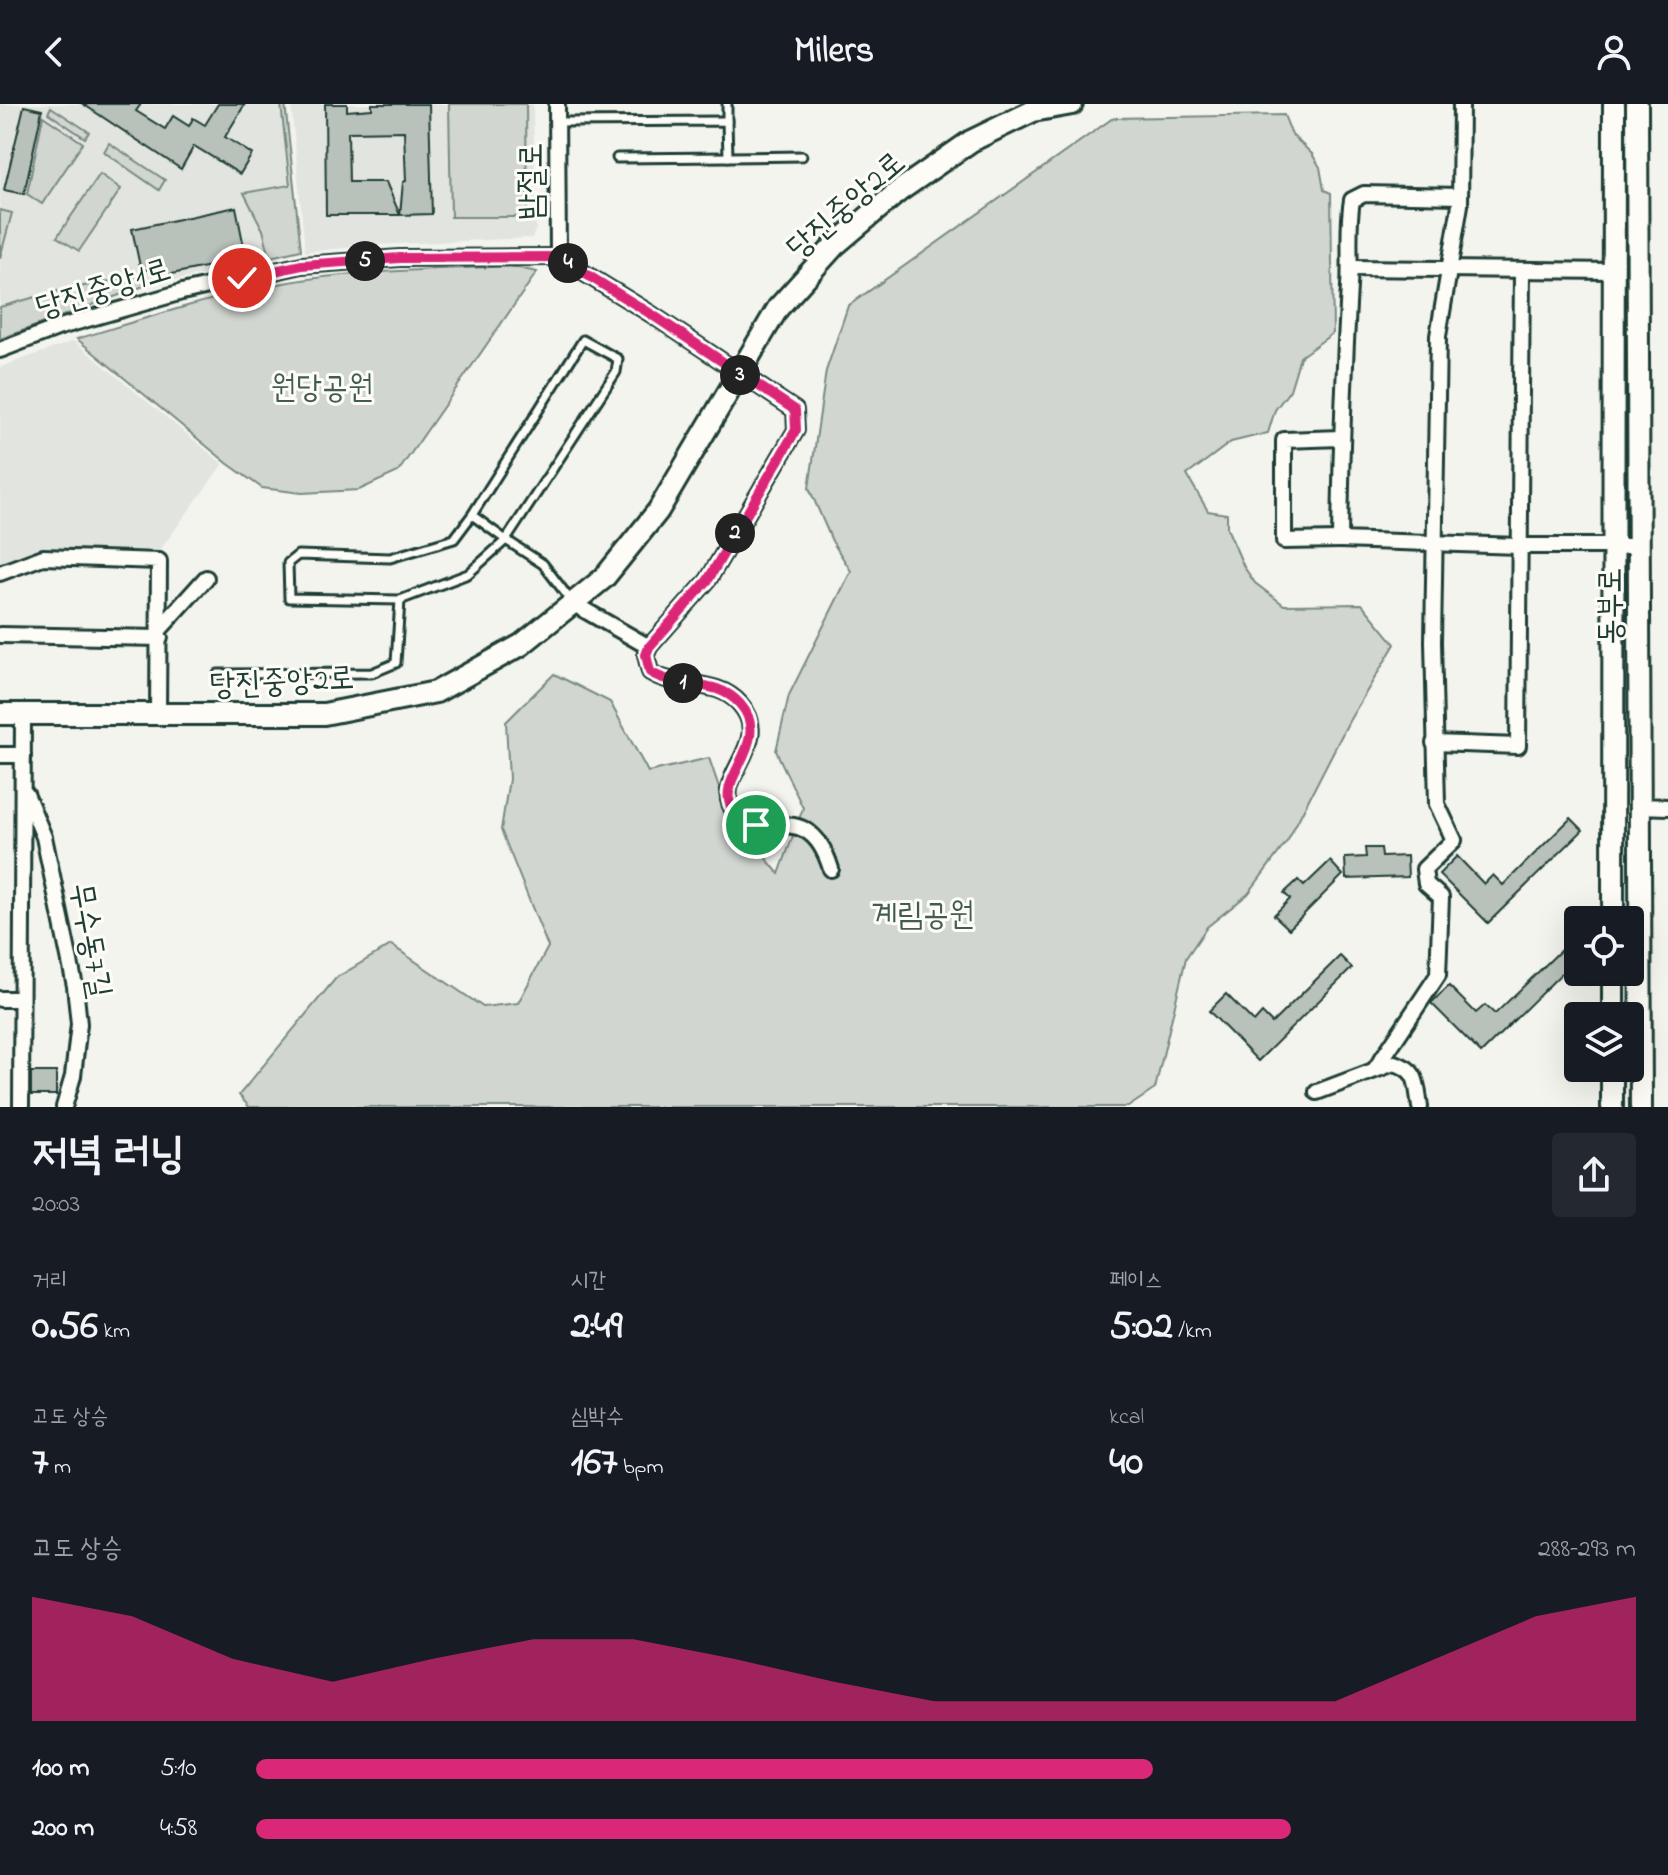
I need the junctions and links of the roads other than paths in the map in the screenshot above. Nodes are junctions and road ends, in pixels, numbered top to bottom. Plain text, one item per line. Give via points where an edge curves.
1 (557, 104) edge
2 (727, 104) edge
3 (1072, 104) edge
4 (1461, 104) edge
5 (1614, 104) edge
6 (1637, 104) edge
7 (727, 121) junction
8 (557, 122) junction
9 (802, 156) dead end
10 (728, 157) junction
11 (617, 158) dead end
12 (1460, 196) junction
13 (558, 257) junction
14 (1451, 267) junction
15 (1350, 268) junction
16 (1522, 271) junction
17 (1614, 271) junction
18 (0, 350) edge
19 (738, 374) junction
20 (1341, 438) junction
21 (472, 515) junction
22 (506, 540) junction
23 (1340, 540) junction
24 (1435, 541) junction
25 (1519, 546) junction
26 (1613, 546) junction
27 (1639, 546) junction
28 (0, 573) edge
29 (206, 578) dead end
30 (400, 600) junction
31 (574, 604) junction
32 (160, 633) junction
33 (0, 635) edge
34 (649, 647) junction
35 (218, 674) dead end
36 (0, 714) edge
37 (23, 715) junction
38 (158, 715) junction
39 (1434, 743) junction
40 (0, 755) edge
41 (23, 755) junction
42 (22, 786) junction
43 (1640, 806) junction
44 (1668, 807) edge
45 (831, 869) dead end
46 (1613, 906) edge
47 (0, 999) edge
48 (20, 999) junction
49 (1376, 1068) junction
50 (1612, 1082) edge
51 (1317, 1092) dead end
52 (21, 1107) edge
53 (64, 1107) edge
54 (1420, 1107) edge
55 (1612, 1107) edge
56 (1641, 1107) edge

1 - 8 street, 밤절로
2 - 7 lane
3 - 19 street, 당진중앙2로 via 1033,111 971,141 899,191 835,245 778,308
4 - 12 street
5 - 17 street
6 - 27 street, 동부로
7 - 8 lane
7 - 10 lane
8 - 13 street, 밤절로
9 - 10 lane
10 - 11 lane
12 - 14 street
12 - 15 street via 1364,194 1352,200
13 - 18 street, 당진중앙1로 via 302,265 166,296
13 - 19 street
14 - 15 street
14 - 16 street
14 - 24 street via 1438,336
15 - 20 street
16 - 17 street
16 - 25 street
17 - 26 street
19 - 31 street, 당진중앙2로 via 658,511 604,578
19 - 34 street via 795,410 796,430 708,580
20 - 23 street
20 - 23 street via 1284,440 1284,541
21 - 22 lane
21 - 22 lane via 583,340 618,359 616,372
21 - 30 lane via 454,539 390,558 298,555 288,563 289,598
22 - 30 lane via 468,574
22 - 31 lane via 543,564
23 - 24 street
24 - 25 street
24 - 39 street
25 - 26 street
25 - 39 street via 1518,746
26 - 27 street
26 - 46 street
27 - 43 street, 동부로
28 - 32 street via 43,557 159,561
29 - 32 street
30 - 35 lane via 396,663 372,673
31 - 34 street
31 - 38 street, 당진중앙2로 via 521,645 436,692 324,714
32 - 33 street
32 - 38 street
34 - 45 street via 650,672 677,683 720,688 742,705 750,746 728,797 734,811 756,825 784,824 819,839
36 - 37 street, 당진중앙2로
37 - 38 street, 당진중앙2로
37 - 41 street, 무수동7길
39 - 49 street via 1437,804 1454,840 1424,869 1426,884 1441,897 1438,975
40 - 41 street
41 - 42 street, 무수동7길
42 - 48 street, 무수동7길
42 - 53 street, 무수동7길 via 44,837 75,986 79,1024
43 - 44 street
43 - 56 street, 동부로
47 - 48 street
48 - 52 street, 무수동7길
49 - 51 street
49 - 54 street via 1405,1066 1414,1074
50 - 55 street

